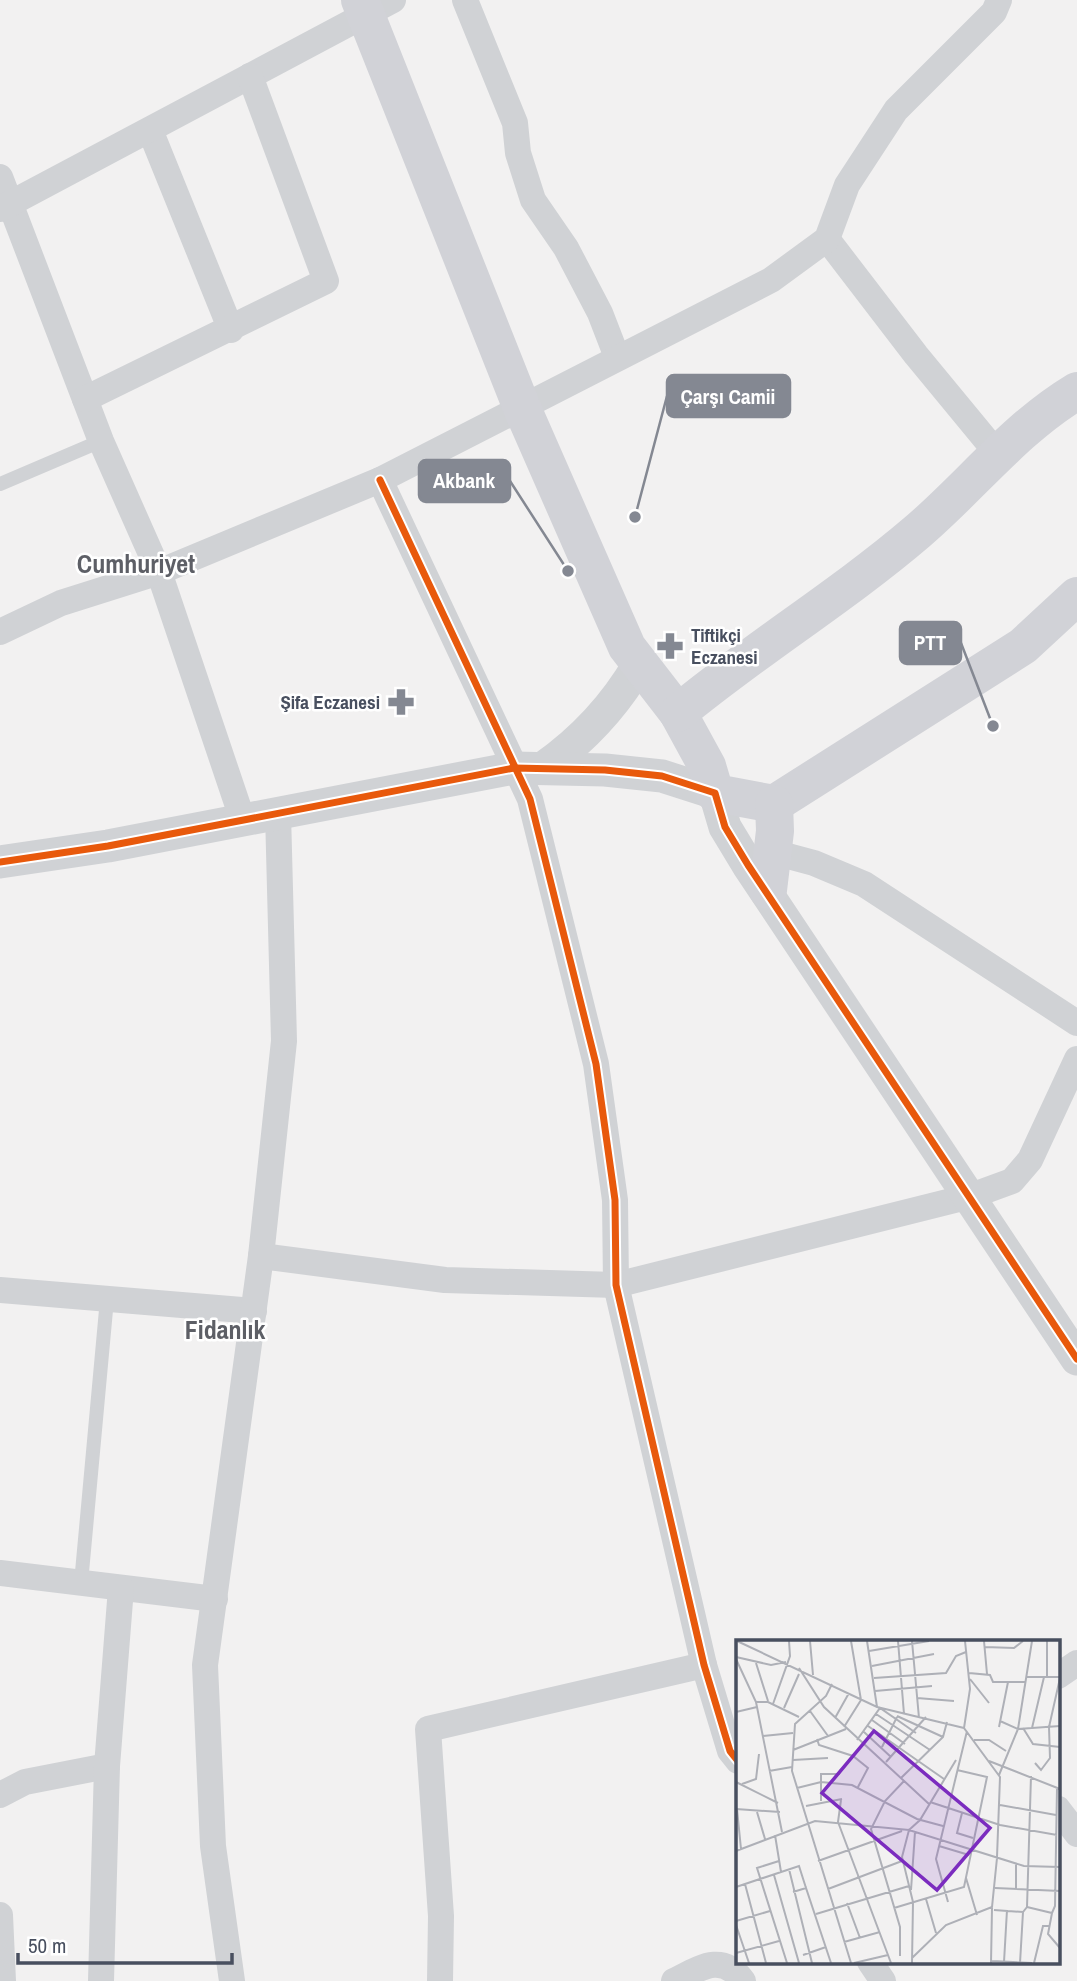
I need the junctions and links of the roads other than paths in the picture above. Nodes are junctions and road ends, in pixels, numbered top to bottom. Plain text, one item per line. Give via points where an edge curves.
1 (465, 0) edge
2 (999, 0) edge
3 (373, 5) edge
4 (250, 76) junction
5 (150, 130) junction
6 (0, 177) edge
7 (6, 206) edge
8 (827, 239) junction
9 (231, 330) junction
10 (617, 357) junction
11 (1077, 391) edge
12 (85, 399) junction
13 (522, 408) junction
14 (102, 441) junction
15 (996, 452) junction
16 (380, 480) junction
17 (0, 484) edge
18 (159, 572) junction
19 (1076, 598) edge
20 (0, 632) edge
21 (639, 664) junction
22 (678, 713) junction
23 (528, 768) junction
24 (715, 793) junction
25 (774, 804) junction
26 (278, 813) junction
27 (242, 818) junction
28 (773, 852) junction
29 (0, 862) edge
30 (768, 890) junction
31 (1077, 1023) edge
32 (1077, 1059) edge
33 (971, 1196) junction
34 (261, 1256) junction
35 (616, 1286) junction
36 (0, 1290) edge
37 (107, 1299) junction
38 (254, 1311) junction
39 (1077, 1359) edge
40 (0, 1573) edge
41 (81, 1583) junction
42 (121, 1588) junction
43 (215, 1599) junction
44 (1077, 1663) edge
45 (704, 1665) junction
46 (1060, 1675) edge
47 (736, 1760) edge
48 (107, 1766) junction
49 (0, 1795) edge
50 (1060, 1812) edge
51 (1077, 1834) edge
52 (0, 1915) edge
53 (871, 1964) edge
54 (3, 1981) edge
55 (102, 1981) edge
56 (232, 1981) edge
57 (440, 1981) edge
58 (674, 1981) edge
59 (743, 1981) edge
60 (883, 1981) edge

1 - 10 street via 515,123 518,153 533,200 566,248
2 - 8 street via 994,12 896,110 848,185
3 - 4 street
3 - 13 main road
4 - 5 street
4 - 9 street via 326,281
5 - 7 street
5 - 9 street
6 - 7 street
7 - 12 street
8 - 10 street via 771,280
8 - 15 street
9 - 12 street
10 - 13 street
11 - 15 main road via 1023,427
12 - 14 street
13 - 16 street
13 - 21 main road via 627,647
14 - 17 lane
14 - 18 street
15 - 22 main road via 917,532 734,666
16 - 18 street
16 - 23 street
18 - 20 street via 61,603
18 - 27 street
19 - 25 main road via 1023,646
21 - 22 main road
21 - 23 street via 590,730
22 - 24 main road via 707,766
23 - 24 street via 662,776
23 - 26 street
23 - 35 street via 530,799 596,1064 615,1200
24 - 25 main road
24 - 30 street via 725,827
25 - 28 main road
26 - 27 street
26 - 34 street via 284,1041
27 - 29 street via 108,846
28 - 30 main road
28 - 31 street via 864,884
30 - 33 street
32 - 33 street via 1030,1160 1012,1181
33 - 35 street
33 - 39 street
34 - 35 street via 445,1280
34 - 38 street
35 - 45 street
36 - 37 street
37 - 38 street
37 - 41 lane
38 - 43 street
40 - 41 street
41 - 42 street
42 - 43 street
42 - 48 street
43 - 56 street via 205,1665 213,1846
44 - 46 street
45 - 47 street
45 - 57 street via 428,1729 441,1916
48 - 49 street via 25,1782
48 - 55 street
50 - 51 street
52 - 54 street
53 - 60 street
58 - 59 street via 720,1963

